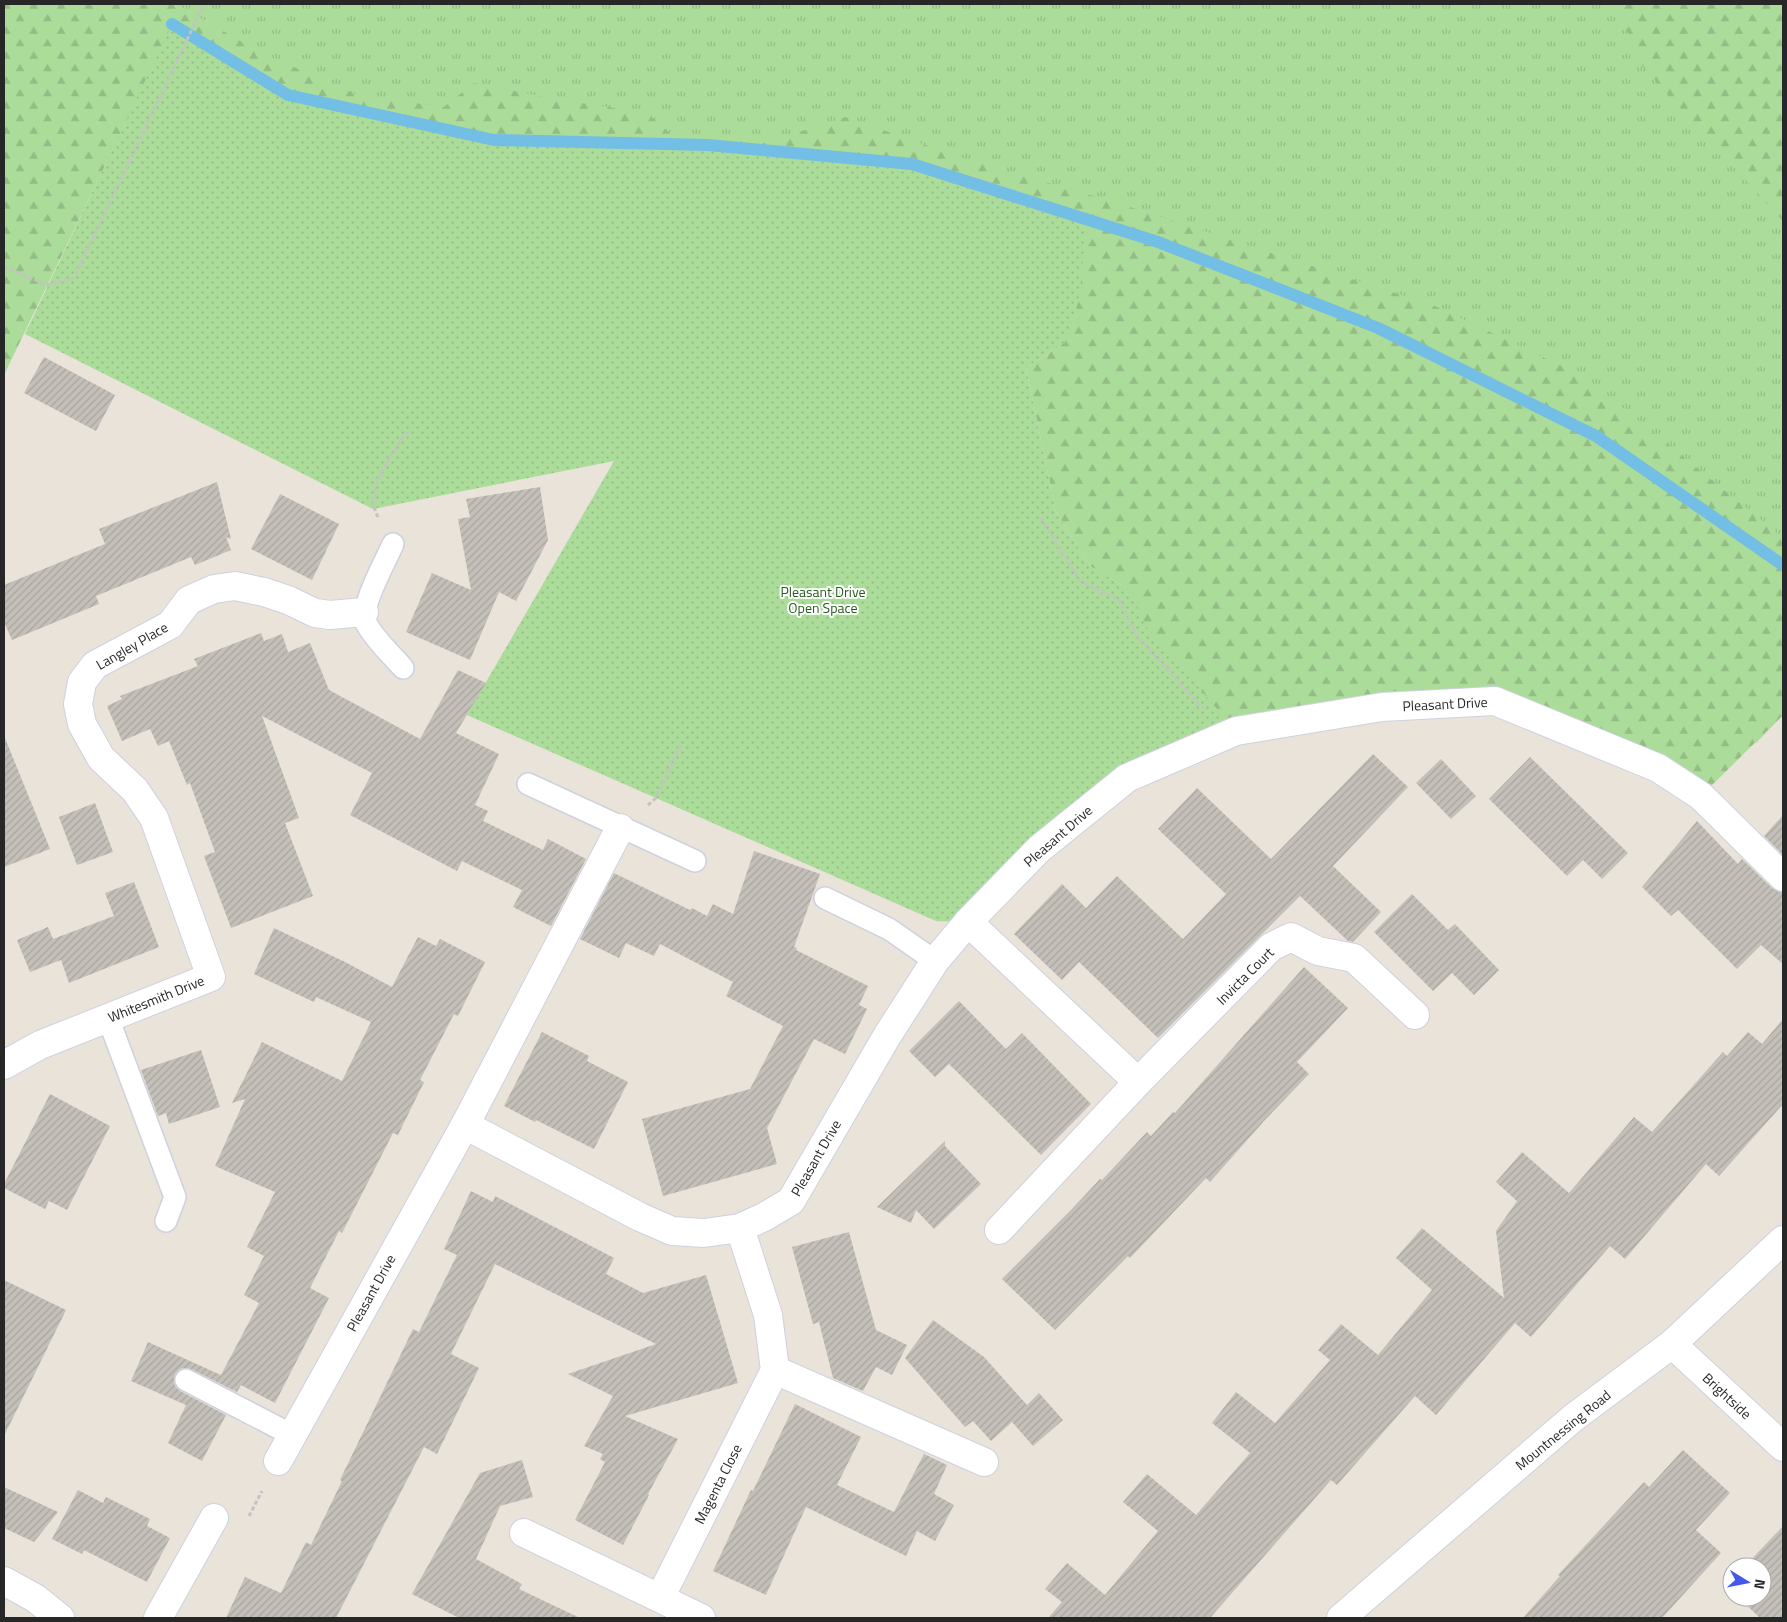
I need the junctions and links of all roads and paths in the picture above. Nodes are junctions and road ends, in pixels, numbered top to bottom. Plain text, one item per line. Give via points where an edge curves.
1 (204, 4) edge
2 (4, 267) edge
3 (406, 432) dead end
4 (1041, 518) dead end
5 (393, 544) joint
6 (364, 612) junction
7 (403, 668) dead end
8 (1225, 736) junction
9 (681, 744) dead end
10 (528, 784) dead end
11 (620, 828) junction
12 (695, 861) dead end
13 (174, 877) joint
14 (1783, 877) edge
15 (825, 898) dead end
16 (968, 922) junction
17 (935, 961) junction
18 (1415, 1015) dead end
19 (108, 1018) junction
20 (4, 1064) edge
21 (1138, 1082) junction
22 (465, 1125) junction
23 (166, 1221) dead end
24 (740, 1228) junction
25 (999, 1230) dead end
26 (1783, 1240) edge
27 (1672, 1344) junction
28 (775, 1370) junction
29 (186, 1380) dead end
30 (292, 1435) junction
31 (1783, 1447) edge
32 (278, 1461) joint
33 (984, 1462) dead end
34 (214, 1518) joint
35 (524, 1533) dead end
36 (4, 1581) edge
37 (660, 1598) junction
38 (60, 1618) edge
39 (158, 1618) edge
40 (701, 1618) edge
41 (1341, 1618) edge

1 - 2 path via 74,278 48,285
3 - 5 path via 378,476 373,509
4 - 8 path via 1080,581 1120,600 1135,632
5 - 6 lane
6 - 7 lane via 366,622 377,638
6 - 13 street, Langley Place via 315,613 264,592 235,586 214,589 189,600 170,625 95,665 82,682 78,704 82,724 101,758 135,790 154,818
8 - 14 street, Pleasant Drive via 1236,731 1382,707 1495,701 1658,768 1701,796
8 - 16 street, Pleasant Drive via 1126,778 1039,850
9 - 11 path via 656,798
10 - 11 lane
11 - 12 lane
11 - 22 street, Pleasant Drive
13 - 19 street, Whitesmith Drive via 211,977
15 - 17 lane via 888,929
16 - 17 street, Pleasant Drive
16 - 21 street
17 - 24 street, Pleasant Drive via 887,1036 792,1200
18 - 21 street, Invicta Court via 1354,958 1318,951 1291,937 1271,947
19 - 20 street, Whitesmith Drive via 40,1045
19 - 23 lane via 175,1197
21 - 25 street, Invicta Court
22 - 24 street, Pleasant Drive via 672,1231 704,1233
22 - 30 street, Pleasant Drive
24 - 28 street via 768,1315
26 - 27 street, Mountnessing Road
27 - 31 street, Brightside
27 - 41 street, Mountnessing Road via 1573,1418
28 - 33 street
28 - 37 street, Magenta Close
29 - 30 lane
30 - 32 street, Pleasant Drive
32 - 34 path via 243,1530
34 - 39 street
35 - 37 street
36 - 38 street via 35,1598
37 - 40 street

